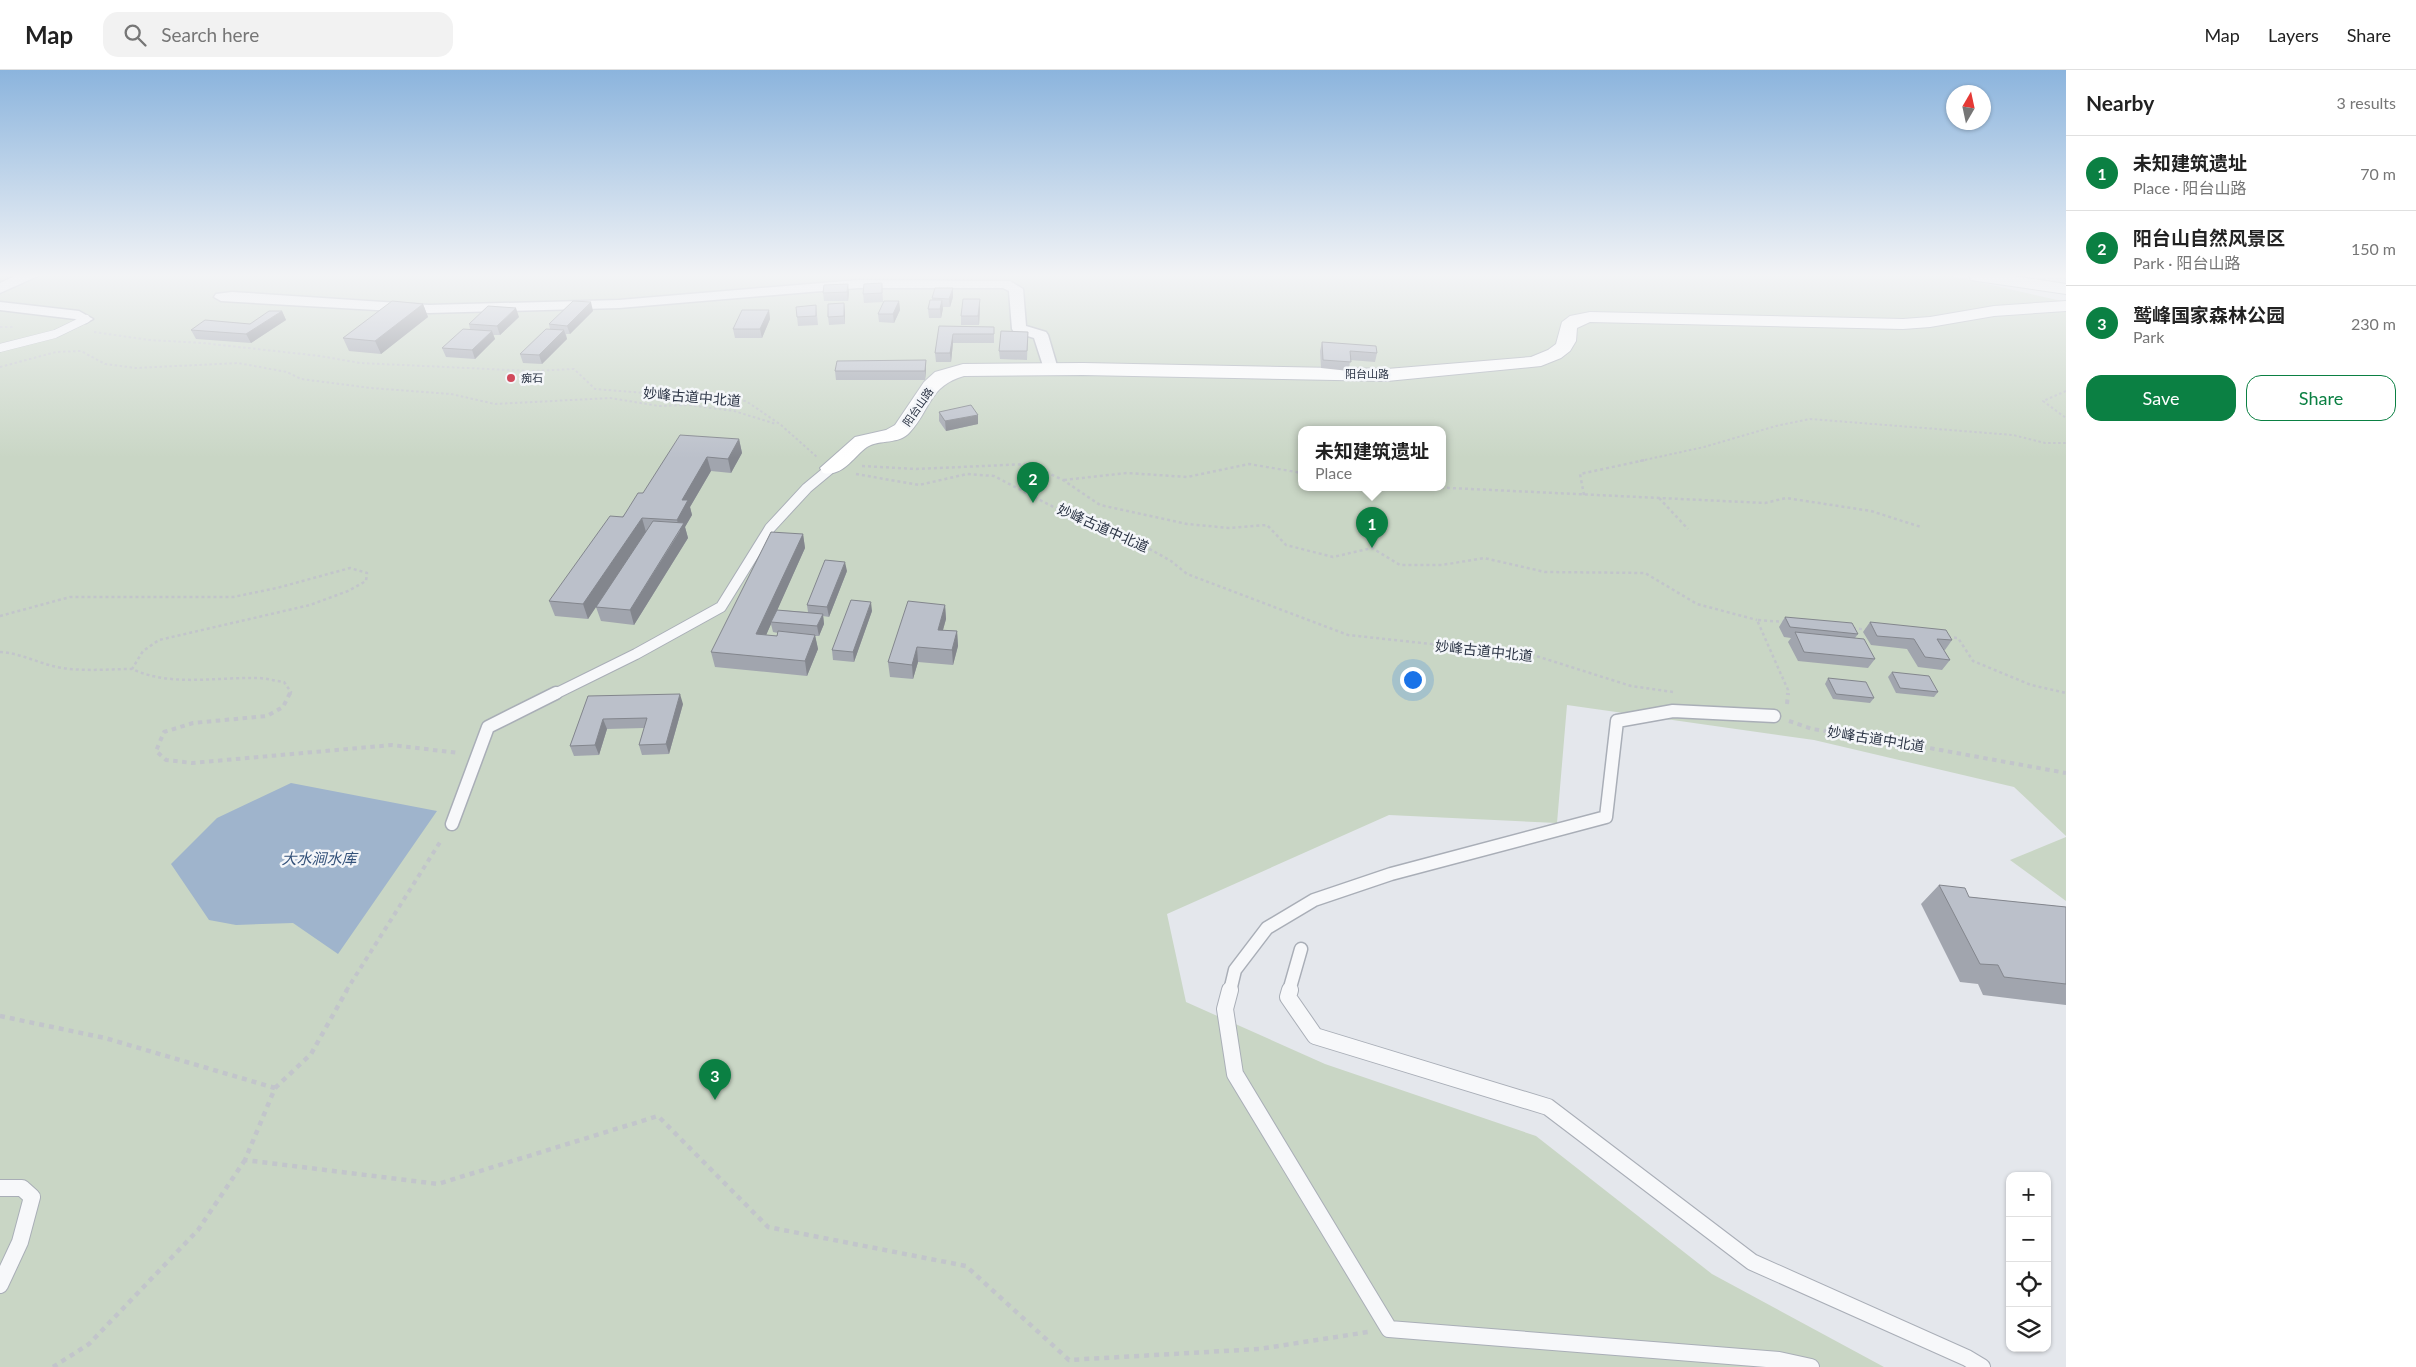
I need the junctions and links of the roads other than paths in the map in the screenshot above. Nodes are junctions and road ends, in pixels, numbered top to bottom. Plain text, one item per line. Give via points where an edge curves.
1 (47, 337) edge
2 (1041, 337) edge
3 (1569, 337) edge
4 (0, 348) edge
5 (1050, 369) junction
6 (835, 465) joint
7 (1774, 716) road end
8 (452, 824) road end
9 (1301, 949) dead end
10 (0, 1188) edge
11 (0, 1285) edge
12 (1811, 1367) edge
13 (1982, 1367) edge

1 - 4 lane
2 - 5 street
3 - 5 street, 阳台山路 via 1565,347 1557,354 1534,362 1387,375
5 - 6 street, 阳台山路 via 963,370 942,376 931,386 902,429 892,435 862,441
6 - 8 lane via 807,488 770,528 721,606 636,654 488,727
7 - 12 lane via 1673,711 1617,722 1606,817 1391,874 1314,900 1267,928 1235,970 1225,1009 1235,1074 1389,1329 1778,1360
9 - 13 lane via 1288,997 1315,1036 1548,1107 1752,1262
10 - 11 lane via 22,1188 32,1197 27,1228

